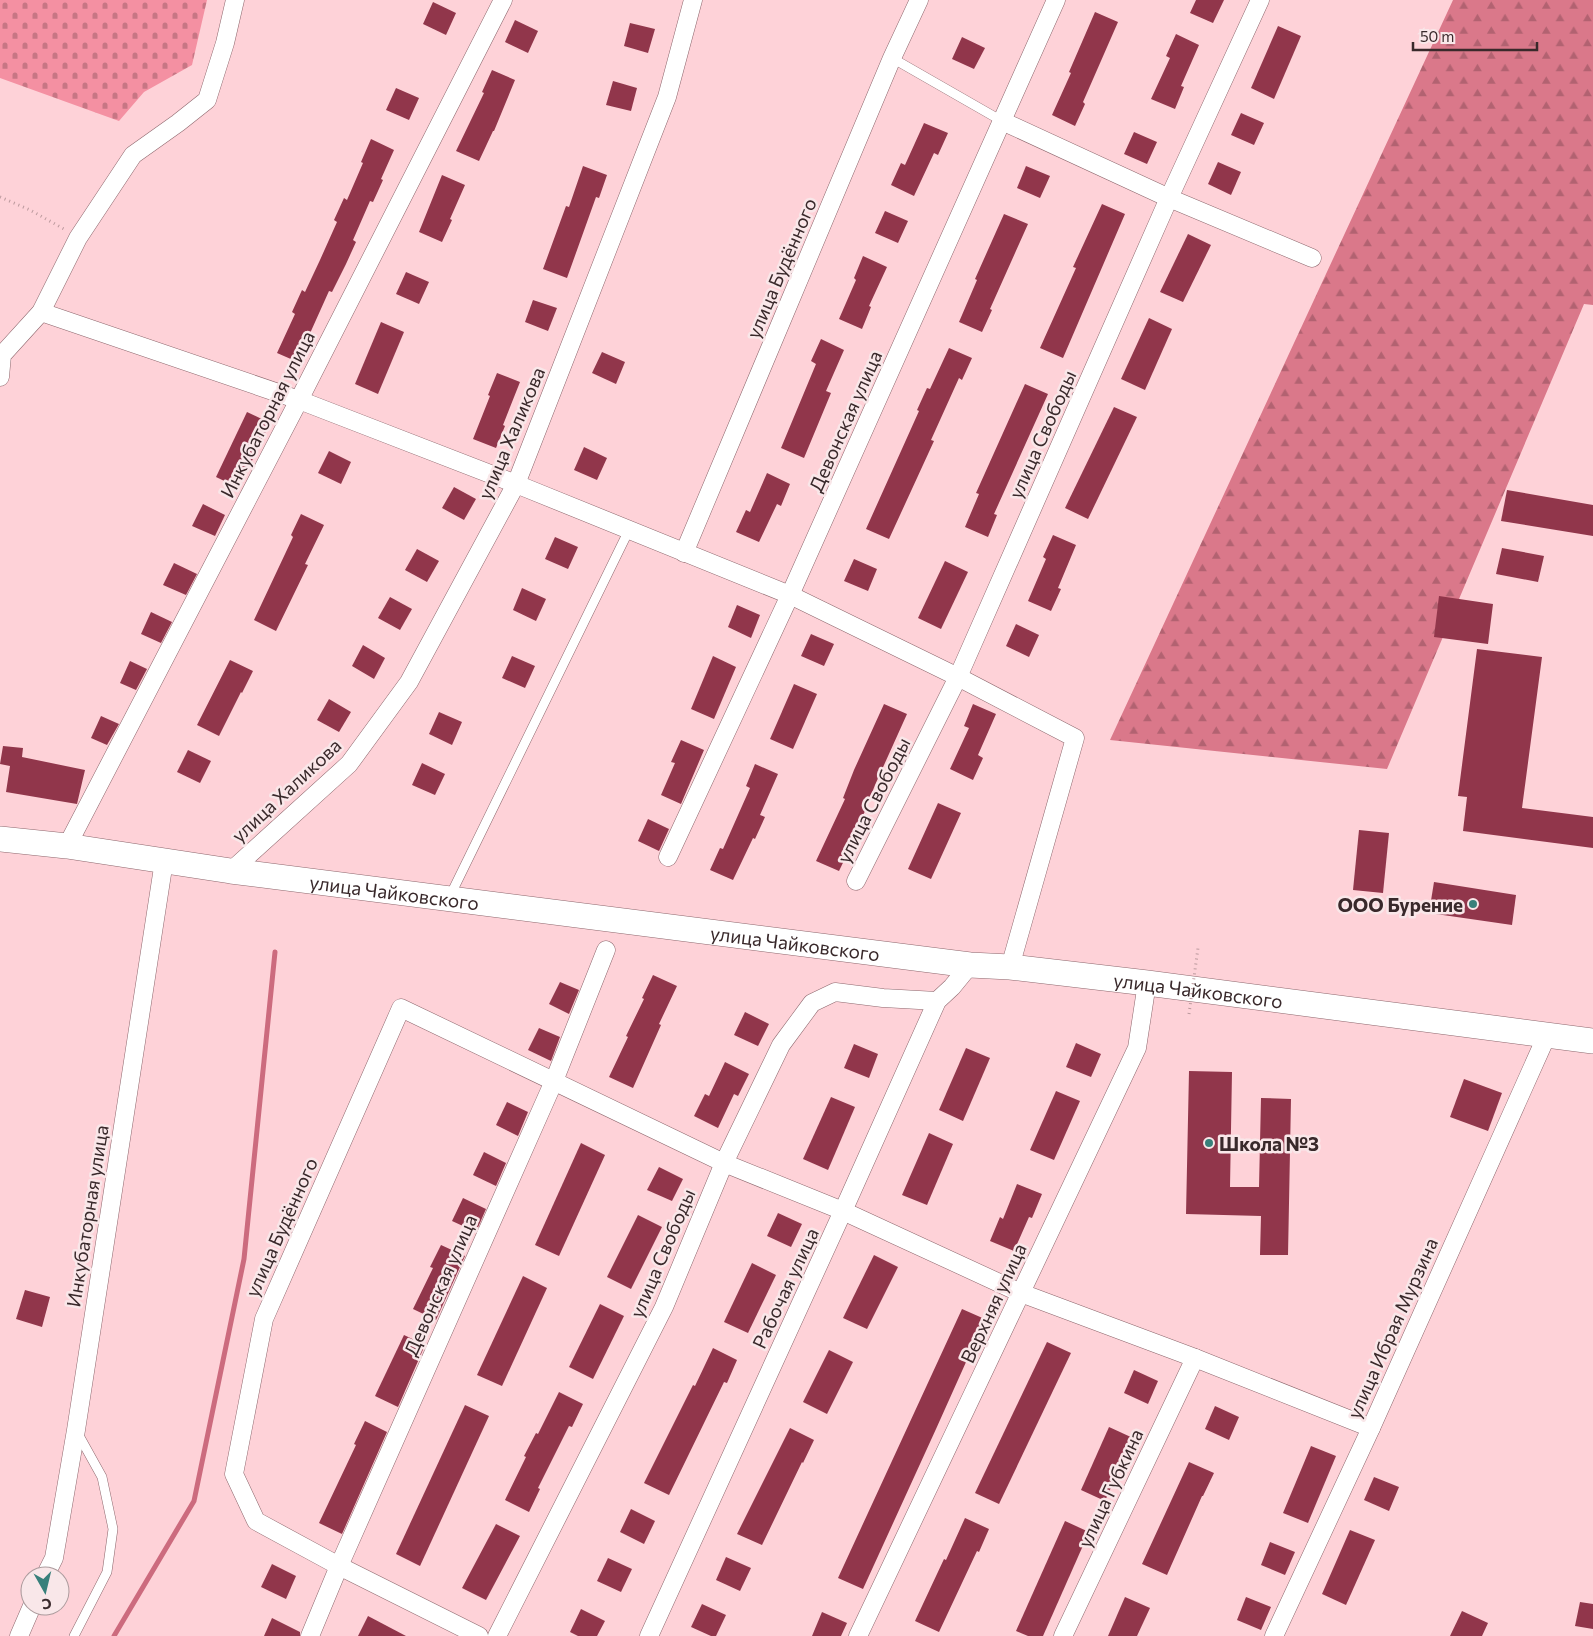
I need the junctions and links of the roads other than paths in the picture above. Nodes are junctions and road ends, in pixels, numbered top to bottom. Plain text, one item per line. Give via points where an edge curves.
1 (236, 0) edge
2 (502, 0) edge
3 (692, 0) edge
4 (919, 0) edge
5 (1056, 0) edge
6 (1260, 0) edge
7 (892, 58) junction
8 (1002, 122) junction
9 (1169, 198) junction
10 (1312, 258) dead end
11 (42, 312) junction
12 (0, 377) edge
13 (299, 400) junction
14 (516, 484) junction
15 (629, 530) junction
16 (684, 553) junction
17 (790, 595) junction
18 (958, 677) junction
19 (0, 839) edge
20 (67, 846) junction
21 (668, 857) dead end
22 (164, 861) junction
23 (231, 872) junction
24 (856, 881) dead end
25 (448, 899) junction
26 (606, 950) dead end
27 (970, 965) junction
28 (1010, 968) junction
29 (1148, 983) junction
30 (937, 1001) junction
31 (1547, 1035) junction
32 (1593, 1041) edge
33 (554, 1081) junction
34 (724, 1163) junction
35 (843, 1212) junction
36 (1021, 1293) junction
37 (1194, 1358) junction
38 (1371, 1428) junction
39 (76, 1430) junction
40 (50, 1566) edge
41 (339, 1566) junction
42 (27, 1616) edge
43 (18, 1636) edge
44 (74, 1636) edge
45 (310, 1636) edge
46 (480, 1636) edge
47 (497, 1636) edge
48 (649, 1636) edge
49 (858, 1636) edge
50 (1064, 1636) edge
51 (1274, 1636) edge

1 - 11 street via 207,100 133,155 78,238
2 - 13 street, Инкубаторная улица
3 - 14 street, улица Халикова via 667,97
4 - 7 street, улица Будённого
5 - 8 street, Девонская улица
6 - 9 street, улица Свободы
7 - 8 lane
7 - 16 street, улица Будённого
8 - 9 street
8 - 17 street, Девонская улица
9 - 10 street
9 - 18 street, улица Свободы
11 - 12 street via 2,354
11 - 13 street
13 - 14 street
13 - 20 street, Инкубаторная улица
14 - 15 street
14 - 23 street, улица Халикова via 410,682 349,764
15 - 16 street
15 - 25 lane
16 - 17 street
17 - 18 street
17 - 21 street, Девонская улица
18 - 24 street, улица Свободы
18 - 28 street via 1075,738
19 - 20 main road, улица Чайковского
20 - 22 main road, улица Чайковского
22 - 23 main road, улица Чайковского
22 - 39 street, Инкубаторная улица
23 - 25 main road, улица Чайковского
25 - 27 main road, улица Чайковского
26 - 33 street, Девонская улица
27 - 28 main road, улица Чайковского
27 - 30 street, Рабочая улица
28 - 29 main road, улица Чайковского
29 - 31 main road, улица Чайковского
29 - 36 street, Верхняя улица via 1137,1048
30 - 34 street, улица Свободы via 835,992 812,1003 781,1045
30 - 35 street, Рабочая улица
31 - 32 main road, улица Чайковского
31 - 38 street, улица Ибрая Мурзина
33 - 34 street
33 - 41 street, Девонская улица
33 - 41 street, улица Будённого via 401,1008 264,1319 234,1474 256,1521
34 - 35 street
34 - 47 street, улица Свободы via 664,1307
35 - 36 street
35 - 48 street, Рабочая улица
36 - 37 street
36 - 49 street, Верхняя улица
37 - 38 street
37 - 50 street, улица Губкина
38 - 51 street, улица Ибрая Мурзина
39 - 40 street, Инкубаторная улица
39 - 44 lane via 102,1477 113,1528 107,1572
41 - 45 street, Девонская улица
41 - 46 street
42 - 43 street

